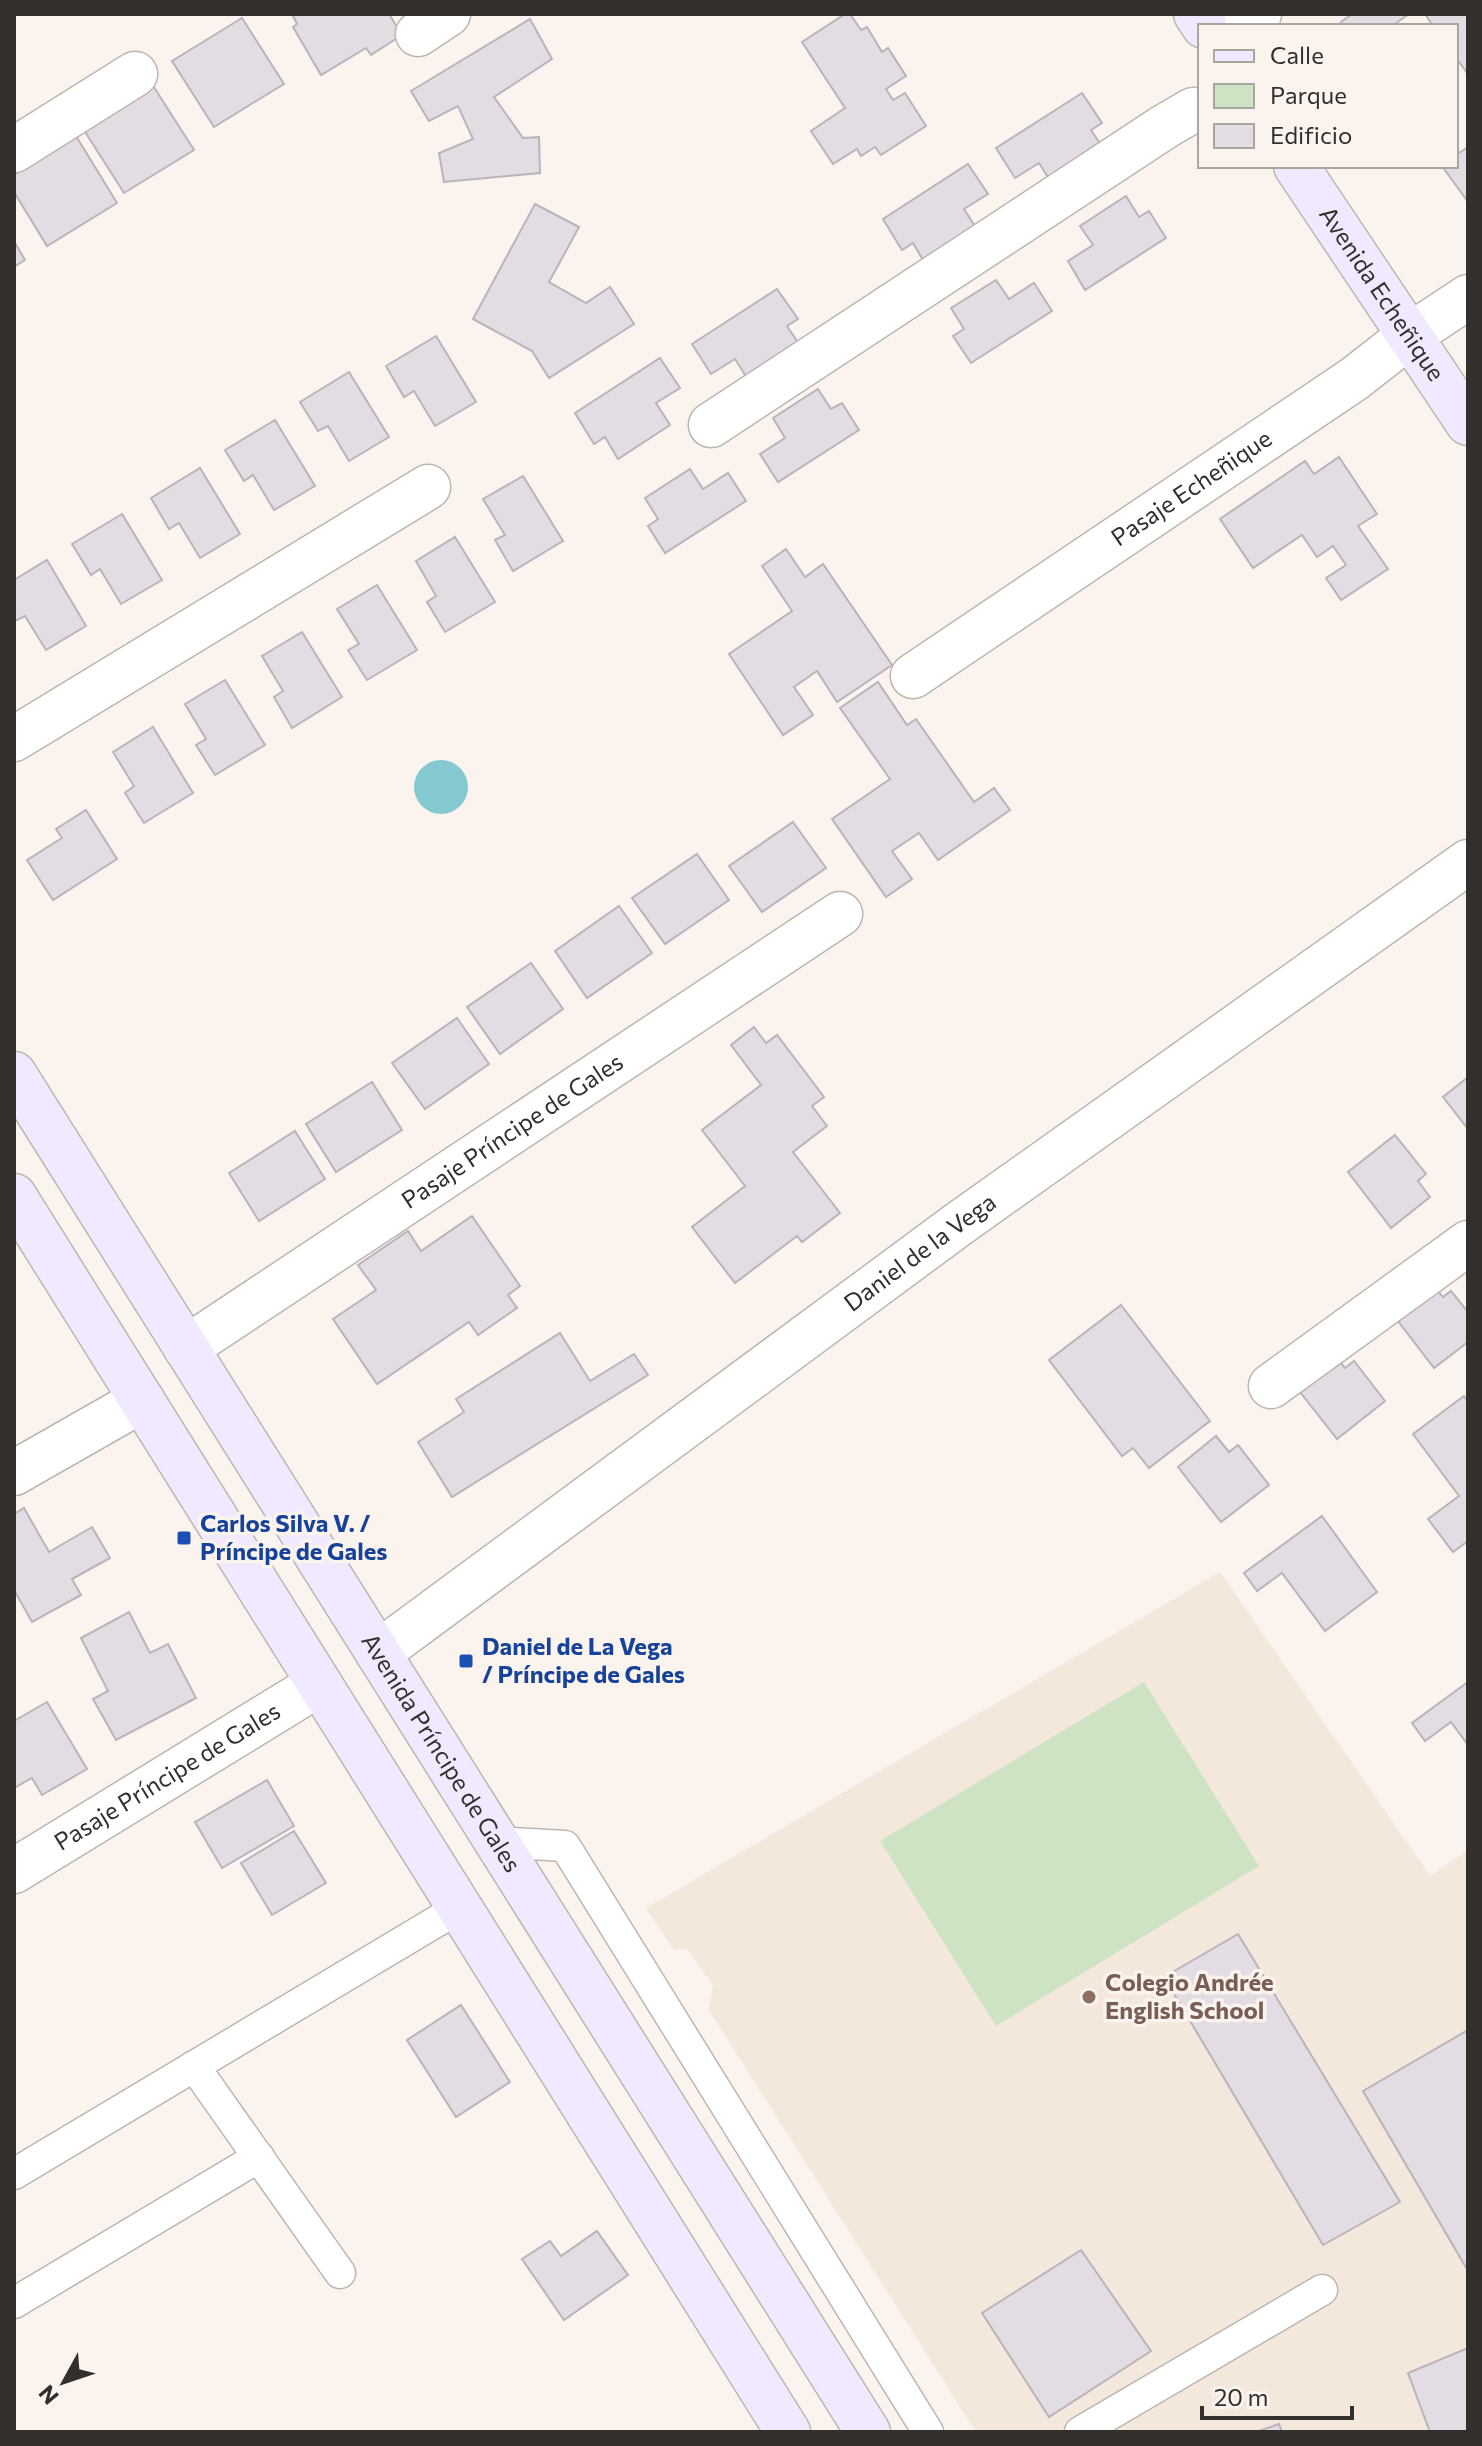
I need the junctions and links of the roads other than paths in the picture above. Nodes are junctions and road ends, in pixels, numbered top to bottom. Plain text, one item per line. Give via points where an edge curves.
1 (135, 74) dead end
2 (1198, 106) edge
3 (14, 150) edge
4 (1297, 168) edge
5 (1468, 297) edge
6 (1409, 336) junction
7 (1468, 423) edge
8 (711, 425) dead end
9 (428, 487) dead end
10 (913, 676) dead end
11 (14, 739) edge
12 (1468, 862) edge
13 (840, 914) dead end
14 (14, 1074) edge
15 (14, 1196) edge
16 (1468, 1243) edge
17 (186, 1348) junction
18 (1271, 1386) dead end
19 (142, 1400) junction
20 (14, 1473) edge
21 (378, 1653) junction
22 (319, 1684) junction
23 (496, 1842) junction
24 (14, 1871) edge
25 (459, 1908) junction
26 (194, 2066) junction
27 (259, 2157) junction
28 (14, 2174) edge
29 (340, 2273) dead end
30 (1322, 2290) dead end
31 (14, 2303) edge
32 (788, 2432) edge
33 (868, 2432) edge
34 (928, 2432) edge
35 (1080, 2432) edge

1 - 3 street
2 - 8 street
4 - 6 main road, Avenida Echeñique
5 - 6 street, Pasaje Echeñique
6 - 7 main road, Avenida Echeñique
6 - 10 street, Pasaje Echeñique via 1354,379
9 - 11 street
12 - 21 street, Daniel de la Vega via 960,1223
13 - 17 street, Pasaje Príncipe de Gales
14 - 17 main road, Avenida Príncipe de Gales
15 - 19 main road
16 - 18 street
17 - 21 main road, Avenida Príncipe de Gales
19 - 20 street
19 - 22 main road
21 - 23 main road, Avenida Príncipe de Gales
22 - 24 street, Pasaje Príncipe de Gales
22 - 25 main road
23 - 33 main road, Avenida Príncipe de Gales
23 - 34 lane via 565,1846
25 - 26 lane
25 - 32 main road
26 - 27 lane
26 - 28 lane
27 - 29 lane
27 - 31 lane
30 - 35 lane

